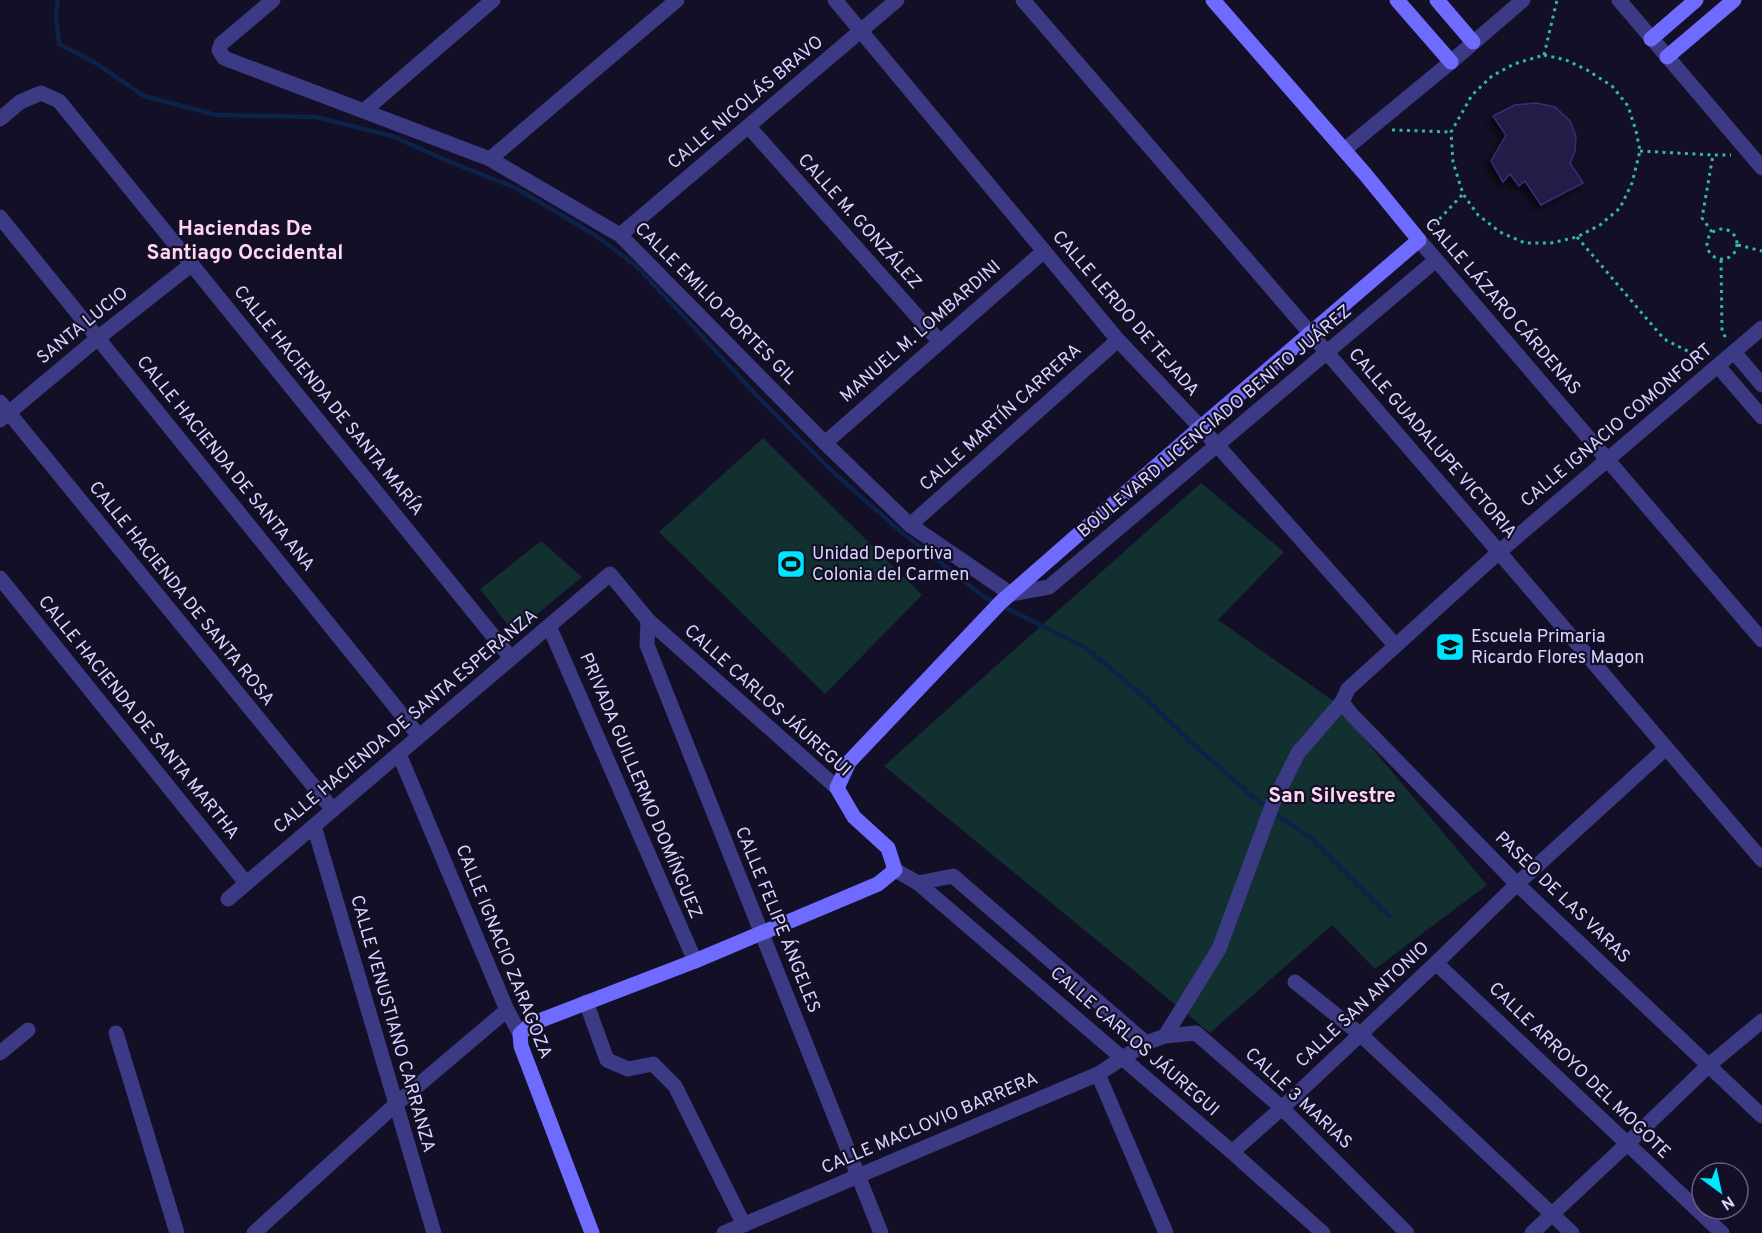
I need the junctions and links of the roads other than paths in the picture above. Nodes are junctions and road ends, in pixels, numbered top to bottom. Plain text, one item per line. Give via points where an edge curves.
1 (273, 0) edge
2 (493, 0) edge
3 (677, 0) edge
4 (835, 0) edge
5 (897, 0) edge
6 (1023, 0) edge
7 (1214, 0) edge
8 (1397, 0) edge
9 (1437, 0) edge
10 (1523, 0) edge
11 (1619, 0) edge
12 (1696, 0) edge
13 (1734, 0) edge
14 (862, 30) junction
15 (1651, 39) junction
16 (1473, 42) junction
17 (1667, 57) junction
18 (1451, 63) junction
19 (365, 110) junction
20 (0, 119) edge
21 (749, 127) junction
22 (1344, 150) junction
23 (490, 159) junction
24 (1762, 168) edge
25 (0, 217) edge
26 (620, 235) junction
27 (1419, 240) junction
28 (1044, 251) junction
29 (1436, 260) junction
30 (192, 264) junction
31 (1762, 328) edge
32 (1311, 333) junction
33 (98, 338) junction
34 (1118, 340) junction
35 (940, 342) junction
36 (1327, 352) junction
37 (1734, 352) junction
38 (1718, 366) junction
39 (1762, 385) edge
40 (3, 411) edge
41 (1762, 417) edge
42 (1200, 428) junction
43 (825, 443) junction
44 (1216, 445) junction
45 (1608, 460) junction
46 (910, 525) junction
47 (1499, 552) junction
48 (610, 574) joint
49 (0, 578) edge
50 (1006, 598) junction
51 (648, 620) junction
52 (549, 626) junction
53 (1762, 640) edge
54 (1395, 645) junction
55 (511, 658) junction
56 (1342, 702) junction
57 (419, 736) junction
58 (1666, 748) junction
59 (399, 754) junction
60 (837, 788) junction
61 (333, 810) junction
62 (315, 826) junction
63 (1762, 860) edge
64 (895, 870) junction
65 (246, 883) junction
66 (918, 883) junction
67 (1517, 884) junction
68 (228, 899) dead end
69 (760, 933) junction
70 (695, 961) junction
71 (1436, 963) junction
72 (1295, 982) dead end
73 (586, 1002) junction
74 (507, 1010) junction
75 (1762, 1021) edge
76 (28, 1030) dead end
77 (116, 1033) dead end
78 (520, 1034) junction
79 (1359, 1034) junction
80 (1165, 1036) junction
81 (1146, 1043) junction
82 (0, 1053) edge
83 (1122, 1059) junction
84 (1709, 1065) junction
85 (1098, 1074) junction
86 (395, 1105) junction
87 (1282, 1108) junction
88 (1762, 1116) edge
89 (1627, 1144) junction
90 (1232, 1152) junction
91 (858, 1176) junction
92 (1551, 1214) junction
93 (744, 1225) junction
94 (177, 1233) edge
95 (254, 1233) edge
96 (434, 1233) edge
97 (592, 1233) edge
98 (724, 1233) edge
99 (881, 1233) edge
100 (1167, 1233) edge
101 (1323, 1233) edge
102 (1407, 1233) edge
103 (1532, 1233) edge
104 (1572, 1233) edge
105 (1722, 1233) edge

1 - 19 street, CALLE EMILIO PORTES GIL via 221,44 219,50 224,57
2 - 19 street
3 - 23 street
4 - 14 street, CALLE LERDO DE TEJADA
5 - 14 street, CALLE NICOLÁS BRAVO
6 - 32 street, CALLE GUADALUPE VICTORIA
7 - 22 street, CALLE LÁZARO CÁRDENAS
8 - 18 street
9 - 16 street
10 - 16 street
11 - 15 street
12 - 15 street
13 - 17 street
14 - 21 street, CALLE NICOLÁS BRAVO
14 - 28 street, CALLE LERDO DE TEJADA
15 - 17 street
16 - 18 street
17 - 24 street
18 - 22 street
19 - 23 street, CALLE EMILIO PORTES GIL
20 - 30 street, CALLE HACIENDA DE SANTA MARÍA via 20,102 41,93 59,101
21 - 26 street, CALLE NICOLÁS BRAVO
21 - 35 street, CALLE M. GONZÁLEZ
22 - 27 street, CALLE LÁZARO CÁRDENAS
23 - 26 street, CALLE EMILIO PORTES GIL
25 - 33 street, CALLE HACIENDA DE SANTA ANA
26 - 43 street, CALLE EMILIO PORTES GIL
27 - 29 street, CALLE LÁZARO CÁRDENAS
27 - 32 street, BOULEVARD LICENCIADO BENITO JUÁREZ
28 - 34 street, CALLE LERDO DE TEJADA
28 - 35 street, MANUEL M. LOMBARDINI
29 - 36 street, BOULEVARD LICENCIADO BENITO JUÁREZ
29 - 45 street, CALLE LÁZARO CÁRDENAS
30 - 33 street, SANTA LUCIO
30 - 55 street, CALLE HACIENDA DE SANTA MARÍA
31 - 37 street, CALLE IGNACIO COMONFORT
32 - 36 street, CALLE GUADALUPE VICTORIA
32 - 42 street, BOULEVARD LICENCIADO BENITO JUÁREZ
33 - 40 street, SANTA LUCIO
33 - 57 street, CALLE HACIENDA DE SANTA ANA
34 - 42 street, CALLE LERDO DE TEJADA
34 - 46 street, CALLE MARTÍN CARRERA
35 - 43 street, MANUEL M. LOMBARDINI
36 - 44 street, BOULEVARD LICENCIADO BENITO JUÁREZ
36 - 47 street, CALLE GUADALUPE VICTORIA
37 - 38 street, CALLE IGNACIO COMONFORT
37 - 39 street
38 - 41 street
38 - 45 street, CALLE IGNACIO COMONFORT
40 - 61 street, CALLE HACIENDA DE SANTA ROSA
42 - 44 street, CALLE LERDO DE TEJADA
42 - 50 street, BOULEVARD LICENCIADO BENITO JUÁREZ
43 - 46 street, CALLE EMILIO PORTES GIL
44 - 50 street, BOULEVARD LICENCIADO BENITO JUÁREZ via 1049,587
44 - 54 street, CALLE LERDO DE TEJADA
45 - 47 street, CALLE IGNACIO COMONFORT
45 - 53 street, CALLE LÁZARO CÁRDENAS
46 - 50 street, CALLE EMILIO PORTES GIL
47 - 54 street, CALLE IGNACIO COMONFORT
47 - 58 street, CALLE GUADALUPE VICTORIA
48 - 51 street, CALLE CARLOS JÁUREGUI
48 - 52 street, CALLE HACIENDA DE SANTA ESPERANZA
49 - 65 street, CALLE HACIENDA DE SANTA MARTHA
50 - 60 street via 849,762
51 - 60 street, CALLE CARLOS JÁUREGUI
51 - 69 street, CALLE FELIPE ÁNGELES via 647,645
52 - 55 street, CALLE HACIENDA DE SANTA ESPERANZA
52 - 70 street, PRIVADA GUILLERMO DOMÍNGUEZ
54 - 56 street, CALLE IGNACIO COMONFORT via 1348,689
55 - 57 street, CALLE HACIENDA DE SANTA ESPERANZA
56 - 67 street, PASEO DE LAS VARAS
56 - 80 street, CALLE IGNACIO COMONFORT via 1298,753 1273,803 1219,949
57 - 59 street, CALLE HACIENDA DE SANTA ESPERANZA
58 - 63 street, CALLE GUADALUPE VICTORIA
58 - 67 street, CALLE SAN ANTONIO
59 - 61 street, CALLE HACIENDA DE SANTA ESPERANZA
59 - 74 street, CALLE IGNACIO ZARAGOZA
60 - 64 street, CALLE CARLOS JÁUREGUI via 854,817 888,848
61 - 62 street, CALLE HACIENDA DE SANTA ESPERANZA
62 - 65 street, CALLE HACIENDA DE SANTA ESPERANZA
62 - 86 street, CALLE VENUSTIANO CARRANZA
64 - 66 street, CALLE CARLOS JÁUREGUI
64 - 69 street via 878,884
65 - 68 street, CALLE HACIENDA DE SANTA ESPERANZA
66 - 81 street, CALLE CARLOS JÁUREGUI via 953,876
66 - 83 street, CALLE CARLOS JÁUREGUI
67 - 71 street, CALLE SAN ANTONIO
67 - 84 street, PASEO DE LAS VARAS
69 - 70 street
69 - 91 street, CALLE FELIPE ÁNGELES
70 - 73 street
71 - 79 street, CALLE SAN ANTONIO
71 - 89 street, CALLE ARROYO DEL MOGOTE
72 - 79 street
73 - 78 street via 531,1024
73 - 93 street via 608,1060 628,1069 653,1064 675,1086
74 - 78 street, CALLE IGNACIO ZARAGOZA
74 - 86 street
75 - 84 street
76 - 82 street
77 - 94 street
78 - 97 street, CALLE IGNACIO ZARAGOZA via 521,1046
79 - 87 street, CALLE SAN ANTONIO
79 - 92 street
80 - 81 street, CALLE 3 MARIAS
80 - 87 street, CALLE 3 MARIAS via 1196,1033
81 - 83 street, CALLE MACLOVIO BARRERA
83 - 85 street, CALLE MACLOVIO BARRERA
83 - 90 street, CALLE CARLOS JÁUREGUI
84 - 88 street, PASEO DE LAS VARAS
84 - 89 street
85 - 91 street, CALLE MACLOVIO BARRERA
85 - 100 street
86 - 95 street
86 - 96 street, CALLE VENUSTIANO CARRANZA
87 - 90 street, CALLE SAN ANTONIO
87 - 102 street, CALLE 3 MARIAS
89 - 92 street
89 - 105 street, CALLE ARROYO DEL MOGOTE
90 - 101 street, CALLE CARLOS JÁUREGUI
91 - 93 street, CALLE MACLOVIO BARRERA
91 - 99 street, CALLE FELIPE ÁNGELES
92 - 103 street
92 - 104 street
93 - 98 street, CALLE MACLOVIO BARRERA

